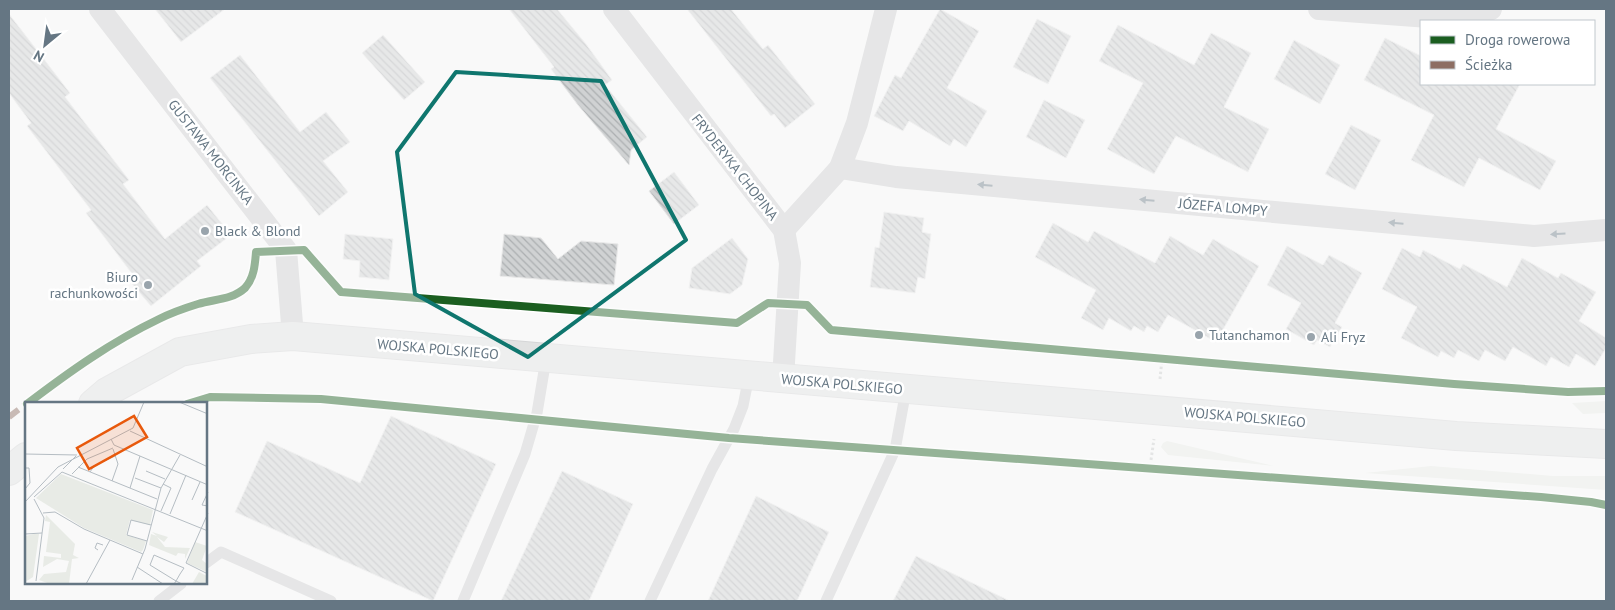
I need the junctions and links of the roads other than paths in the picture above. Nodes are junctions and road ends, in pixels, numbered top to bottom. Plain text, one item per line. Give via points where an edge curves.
1 (100, 9) edge
2 (614, 9) edge
3 (886, 9) edge
4 (1319, 9) edge
5 (1491, 9) edge
6 (840, 168) junction
7 (784, 230) junction
8 (1606, 230) edge
9 (293, 336) junction
10 (546, 359) junction
11 (749, 376) junction
12 (783, 379) junction
13 (906, 390) junction
14 (95, 402) edge
15 (1606, 444) edge
16 (25, 458) edge
17 (9, 471) edge
18 (208, 562) edge
19 (180, 585) edge
20 (159, 601) edge
21 (331, 601) edge
22 (463, 601) edge
23 (650, 601) edge
24 (826, 601) edge

1 - 9 street, GUSTAWA MORCINKA via 286,250
2 - 7 street, FRYDERYKA CHOPINA
3 - 6 street via 857,123
4 - 5 street via 1429,17 1468,17
6 - 7 street
8 -> 6 street, JÓZEFA LOMPY via 1534,236 896,177
7 - 12 street, FRYDERYKA CHOPINA via 790,263
9 - 10 street, WOJSKA POLSKIEGO
9 - 14 street, WOJSKA POLSKIEGO via 251,339 180,352 107,392
10 - 11 street, WOJSKA POLSKIEGO
10 - 22 lane via 537,413 525,454
11 - 12 street, WOJSKA POLSKIEGO
11 - 23 lane via 734,429
12 - 13 street, WOJSKA POLSKIEGO
13 - 15 street, WOJSKA POLSKIEGO via 1456,436
13 - 24 lane via 895,450
16 - 17 street
18 - 21 lane via 221,552
19 - 20 lane

